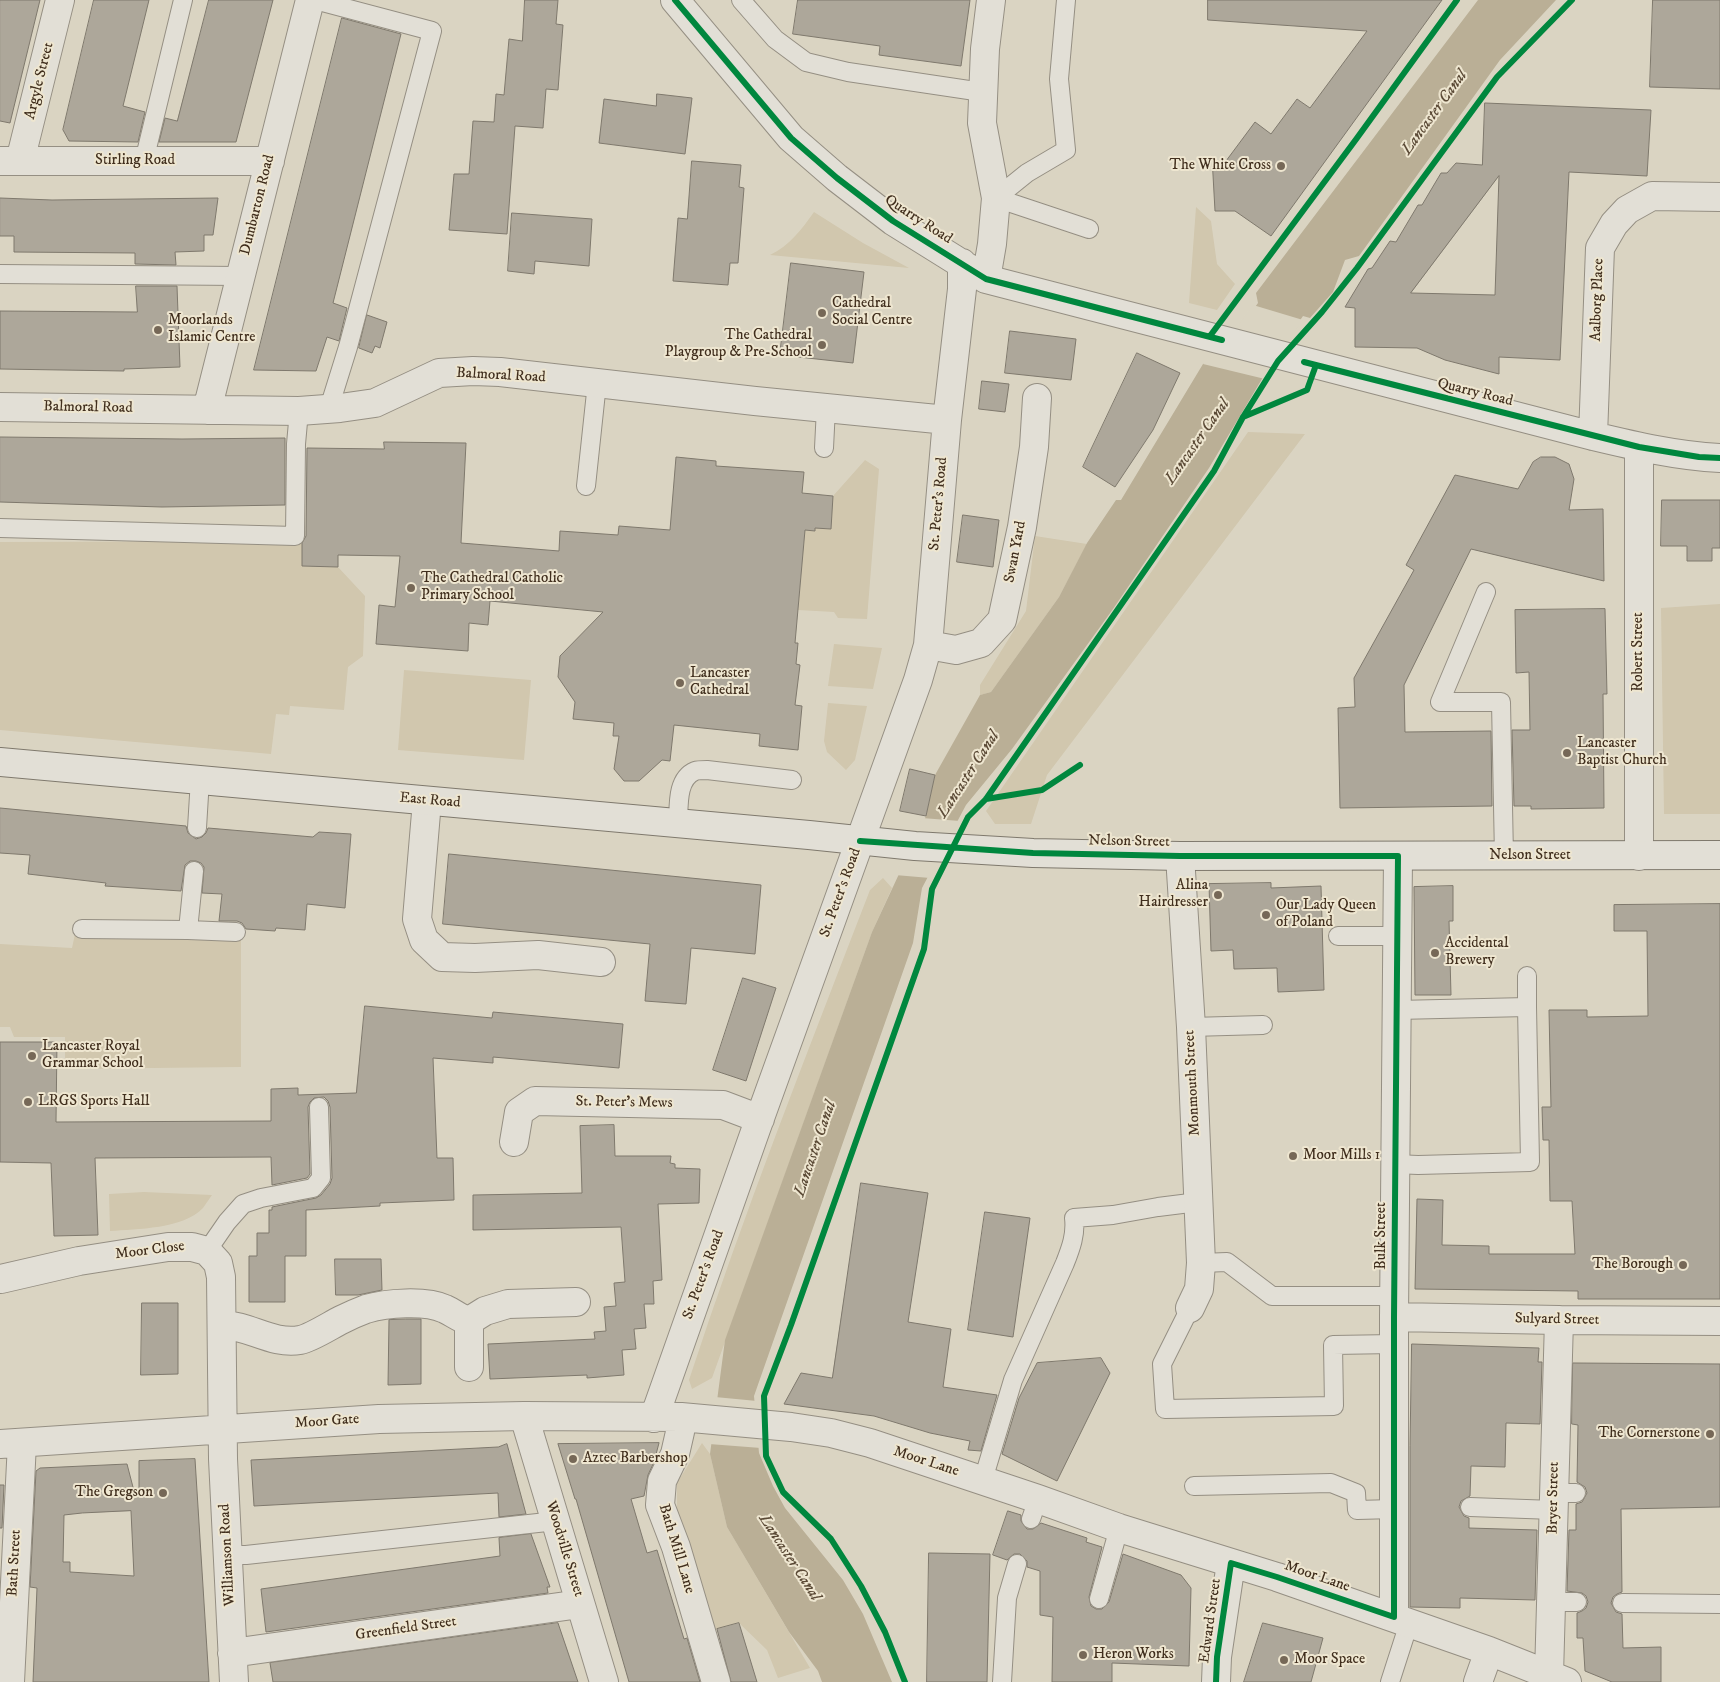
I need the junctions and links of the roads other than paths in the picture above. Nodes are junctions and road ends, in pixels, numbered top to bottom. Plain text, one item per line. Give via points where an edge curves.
1 (60, 0) edge
2 (183, 0) edge
3 (310, 0) edge
4 (314, 0) edge
5 (675, 0) edge
6 (741, 0) edge
7 (991, 0) edge
8 (1066, 0) edge
9 (982, 92) junction
10 (10, 161) edge
11 (144, 161) junction
12 (270, 161) junction
13 (1720, 197) edge
14 (996, 198) junction
15 (1089, 229) dead end
16 (962, 263) junction
17 (0, 274) edge
18 (240, 276) junction
19 (986, 279) junction
20 (597, 383) junction
21 (1037, 398) dead end
22 (0, 407) edge
23 (329, 408) junction
24 (826, 408) junction
25 (207, 410) junction
26 (299, 411) junction
27 (947, 420) junction
28 (1593, 436) junction
29 (1639, 447) junction
30 (824, 448) dead end
31 (1720, 458) edge
32 (586, 486) dead end
33 (0, 528) edge
34 (1486, 592) dead end
35 (928, 645) junction
36 (0, 762) edge
37 (200, 779) junction
38 (792, 780) dead end
39 (426, 801) junction
40 (678, 824) junction
41 (197, 828) dead end
42 (860, 841) junction
43 (1720, 855) edge
44 (1180, 856) junction
45 (1398, 856) junction
46 (1504, 856) junction
47 (1639, 856) junction
48 (194, 871) dead end
49 (82, 929) dead end
50 (188, 930) junction
51 (236, 932) dead end
52 (1338, 936) dead end
53 (1397, 936) junction
54 (601, 962) dead end
55 (1527, 976) dead end
56 (1527, 1007) junction
57 (1397, 1010) junction
58 (1263, 1025) dead end
59 (1191, 1027) junction
60 (319, 1107) dead end
61 (760, 1119) junction
62 (514, 1142) dead end
63 (1395, 1164) junction
64 (1198, 1202) junction
65 (207, 1251) junction
66 (1201, 1263) junction
67 (2, 1279) dead end
68 (576, 1302) dead end
69 (1394, 1306) junction
70 (1190, 1308) joint
71 (1559, 1320) junction
72 (469, 1321) junction
73 (1720, 1321) edge
74 (222, 1324) junction
75 (1394, 1344) junction
76 (469, 1367) dead end
77 (524, 1416) junction
78 (654, 1418) junction
79 (692, 1418) junction
80 (223, 1429) junction
81 (11, 1444) edge
82 (983, 1480) junction
83 (1194, 1486) dead end
84 (1562, 1499) junction
85 (1470, 1507) dead end
86 (1394, 1509) junction
87 (556, 1521) junction
88 (1119, 1528) junction
89 (228, 1555) junction
90 (1232, 1563) junction
91 (1017, 1564) dead end
92 (7, 1578) edge
93 (1099, 1599) dead end
94 (1622, 1603) dead end
95 (580, 1604) junction
96 (1720, 1604) edge
97 (1401, 1620) junction
98 (1488, 1652) junction
99 (232, 1654) junction
100 (1558, 1679) edge
101 (10, 1682) edge
102 (234, 1682) edge
103 (604, 1682) edge
104 (716, 1682) edge
105 (1002, 1682) edge
106 (1216, 1682) edge
107 (1390, 1682) edge
108 (1478, 1682) edge

1 - 10 street, Argyle Street
2 - 11 lane
3 - 12 street, Dumbarton Road
4 - 23 lane via 432,32
5 - 16 street, Quarry Road via 791,138 893,222
6 - 9 lane via 775,39 806,62 848,72
7 - 9 street
8 - 14 lane via 1059,79 1066,150 1026,173
9 - 14 street via 982,123
10 - 11 street, Stirling Road
11 - 12 street, Stirling Road
12 - 18 street, Dumbarton Road
13 - 28 street, Aalborg Place via 1652,196 1627,210 1600,248
14 - 15 lane
14 - 19 street
16 - 19 street, Quarry Road
16 - 27 street, St. Peter's Road
17 - 18 lane
18 - 25 street, Dumbarton Road
19 - 28 street, Quarry Road
20 - 23 street, Balmoral Road via 500,372 440,374 375,403
20 - 24 street, Balmoral Road
20 - 32 lane
21 - 35 street, Swan Yard via 1034,447 1022,527 1002,620 981,643 956,650
22 - 25 street, Balmoral Road
23 - 26 street, Balmoral Road
24 - 27 street, Balmoral Road
24 - 30 lane
25 - 26 street, Balmoral Road
26 - 33 lane via 294,536
27 - 35 street, St. Peter's Road
28 - 29 street, Quarry Road
29 - 31 street, Quarry Road
29 - 47 street, Robert Street
34 - 46 lane via 1440,702 1501,702
35 - 42 street, St. Peter's Road
36 - 37 street, East Road
37 - 39 street, East Road
37 - 41 lane
38 - 40 lane via 695,771 686,778 680,792
39 - 40 street, East Road
39 - 54 street via 416,920 424,940 442,956 538,955
40 - 42 street, East Road
42 - 44 street, Nelson Street via 1019,853
42 - 61 street, St. Peter's Road
43 - 47 street, Nelson Street
44 - 45 street, Nelson Street
44 - 59 street, Monmouth Street
45 - 46 street, Nelson Street
45 - 53 street, Bulk Street
46 - 47 street, Nelson Street
48 - 50 lane
49 - 50 lane
50 - 51 lane
52 - 53 lane
53 - 57 street, Bulk Street
55 - 56 lane
56 - 57 lane
56 - 63 lane via 1530,1162
57 - 63 street, Bulk Street
58 - 59 lane
59 - 64 street, Monmouth Street
60 - 65 lane via 321,1178 313,1188 243,1204
61 - 62 street, St. Peter's Mews via 723,1105 535,1102 519,1112
61 - 78 street, St. Peter's Road
63 - 69 street, Bulk Street
64 - 66 street, Monmouth Street
64 - 82 lane via 1074,1218 1075,1228 1066,1263 1013,1380
65 - 67 street, Moor Close via 168,1247 79,1261
65 - 74 street, Moor Close via 218,1262
66 - 69 lane via 1228,1262 1272,1296
66 - 70 street, Monmouth Street via 1199,1288
68 - 72 street via 508,1304 485,1311
69 - 71 street, Sulyard Street
69 - 75 street, Bulk Street
70 - 75 lane via 1162,1364 1165,1409 1334,1406 1333,1345
71 - 73 street, Sulyard Street
71 - 84 street, Bryer Street
72 - 74 street via 445,1308 422,1304 384,1305 365,1310 301,1340 280,1340 236,1325
72 - 76 street
74 - 80 street, Moor Close
75 - 86 street, Bulk Street
77 - 78 street, Moor Gate
77 - 80 street, Moor Gate via 379,1418
77 - 87 street, Woodville Street
78 - 79 street, Moor Gate
79 - 82 street, Moor Lane via 831,1433
79 - 104 street, Bath Mill Lane via 680,1432 675,1454 662,1480 660,1505 676,1547
80 - 81 street, Moor Gate
80 - 89 street, Williamson Road
81 - 92 street, Bath Street
82 - 88 street, Moor Lane via 1035,1509
83 - 86 lane via 1331,1483 1356,1493 1357,1510
84 - 85 lane
84 - 100 street, Bryer Street via 1564,1602
86 - 97 street, Bulk Street
87 - 89 lane
87 - 95 street, Woodville Street
88 - 90 street, Moor Lane
88 - 93 lane
89 - 99 street, Williamson Road
90 - 97 street, Moor Lane
90 - 106 street, Edward Street
91 - 105 lane via 1007,1598
92 - 101 street, Bath Street
94 - 96 lane
95 - 99 street, Greenfield Street
95 - 103 street, Woodville Street
97 - 98 street, Moor Lane
97 - 107 lane
98 - 100 street, Moor Lane
98 - 108 street
99 - 102 street, Williamson Road

